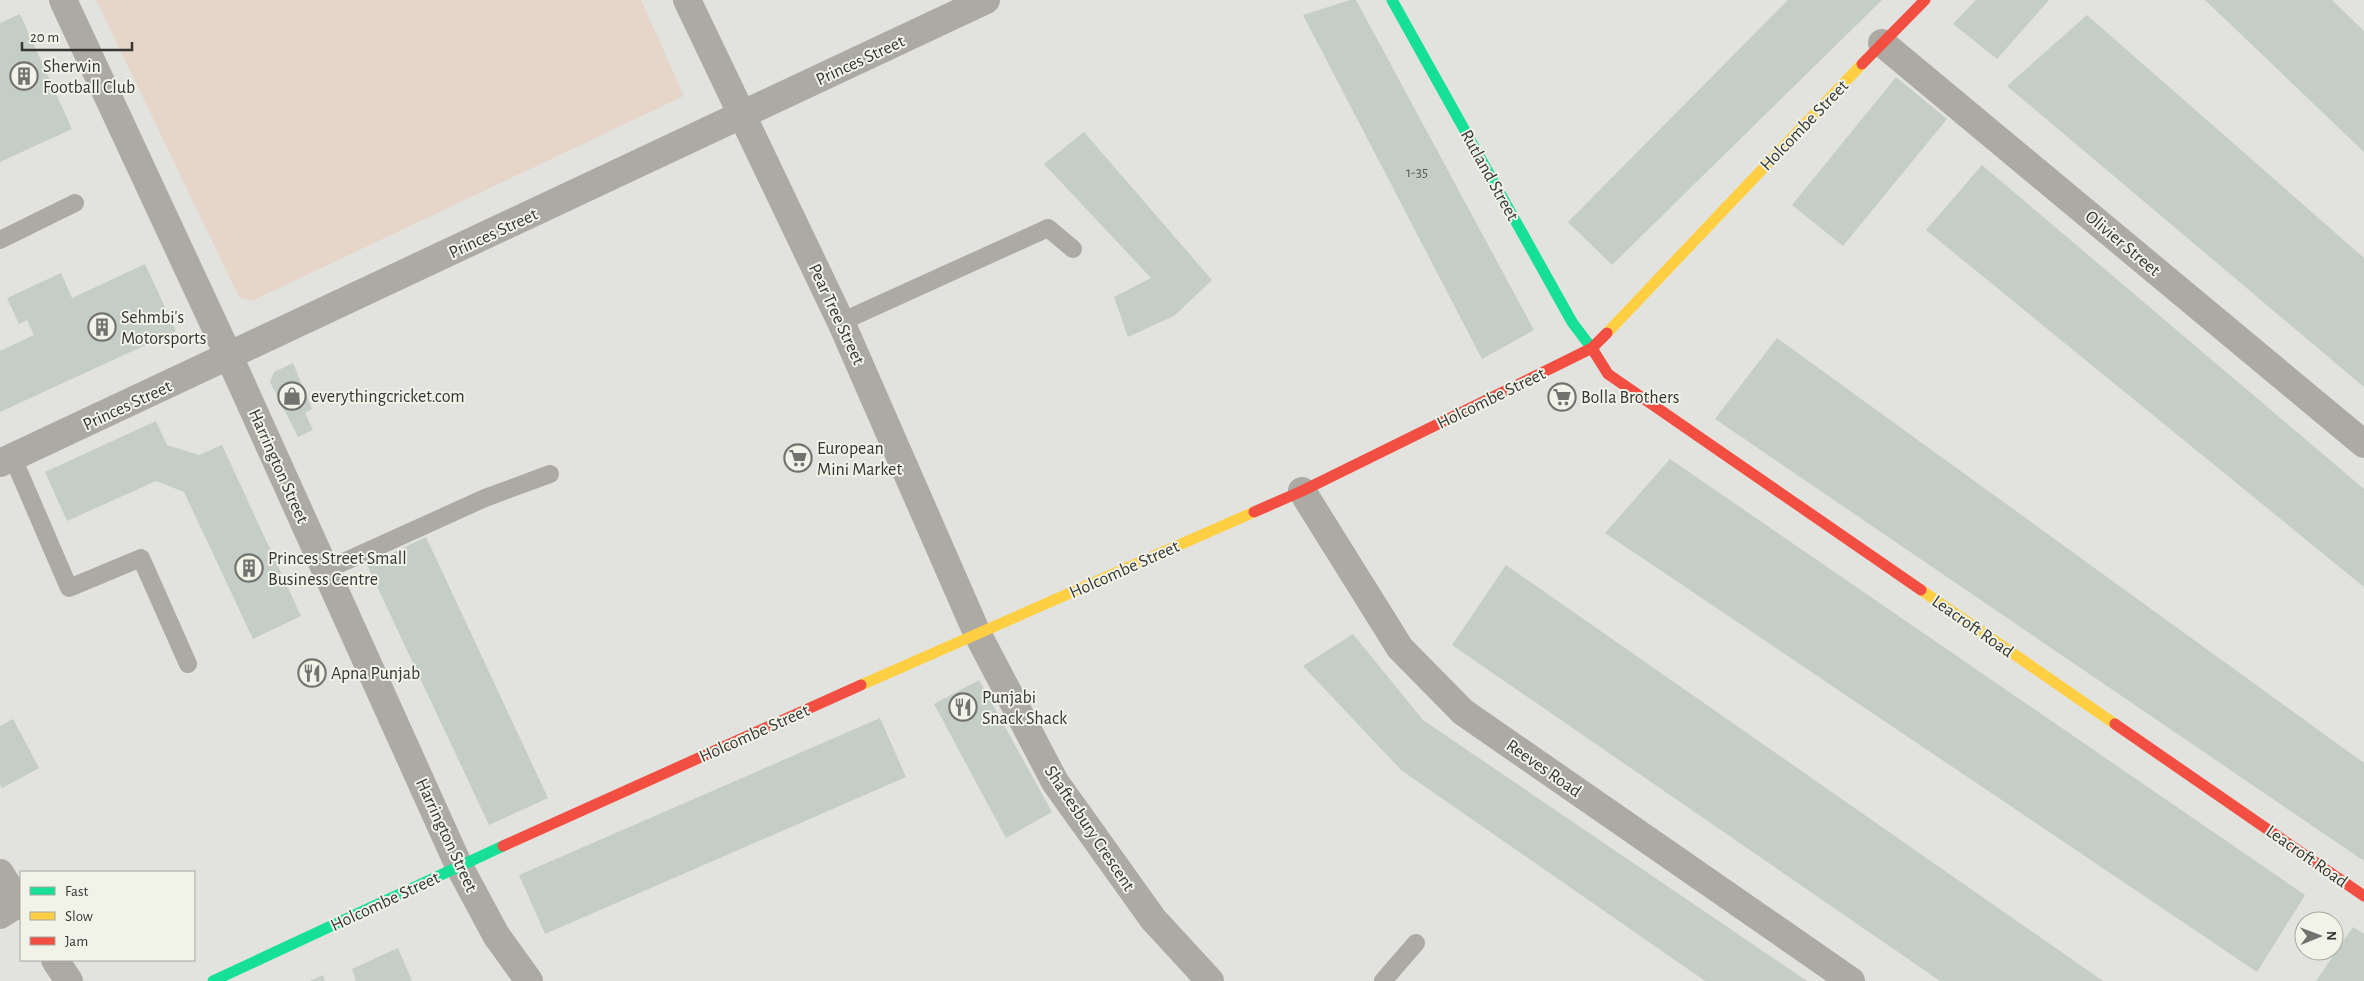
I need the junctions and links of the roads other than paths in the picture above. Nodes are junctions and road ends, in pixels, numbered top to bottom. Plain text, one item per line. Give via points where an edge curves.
1 (63, 0) edge
2 (687, 0) edge
3 (986, 0) edge
4 (1392, 0) edge
5 (1925, 0) edge
6 (1882, 43) junction
7 (744, 115) junction
8 (75, 203) dead end
9 (0, 240) edge
10 (1073, 249) dead end
11 (841, 322) junction
12 (1592, 348) junction
13 (230, 357) junction
14 (2364, 444) edge
15 (6, 461) edge
16 (550, 474) dead end
17 (1302, 491) junction
18 (326, 570) junction
19 (977, 633) junction
20 (188, 664) dead end
21 (460, 866) junction
22 (0, 873) edge
23 (2364, 896) edge
24 (13, 908) edge
25 (1416, 943) dead end
26 (56, 961) edge
27 (69, 981) edge
28 (213, 981) edge
29 (529, 981) edge
30 (1210, 981) edge
31 (1383, 981) edge
32 (1851, 981) edge

1 - 13 street, Harrington Street
2 - 7 street, Pear Tree Street
3 - 7 street, Princes Street
4 - 12 street, Rutland Street via 1572,322
5 - 6 street, Holcombe Street
6 - 12 street, Holcombe Street
6 - 14 street, Olivier Street
7 - 11 street, Pear Tree Street
7 - 13 street, Princes Street
8 - 9 lane
10 - 11 lane via 1048,228
11 - 19 street, Pear Tree Street
12 - 17 street, Holcombe Street
12 - 23 street, Leacroft Road via 1608,374
13 - 15 street, Princes Street
13 - 18 street, Harrington Street
15 - 20 lane via 69,588 141,558
16 - 18 lane via 485,498
17 - 19 street, Holcombe Street
17 - 32 street, Reeves Road via 1400,648 1463,712
18 - 21 street, Harrington Street
19 - 21 street, Holcombe Street
19 - 30 street, Shaftesbury Crescent via 1055,782 1153,919
21 - 28 street, Holcombe Street
21 - 29 street, Harrington Street via 496,935
22 - 24 street
25 - 31 lane
26 - 27 street

